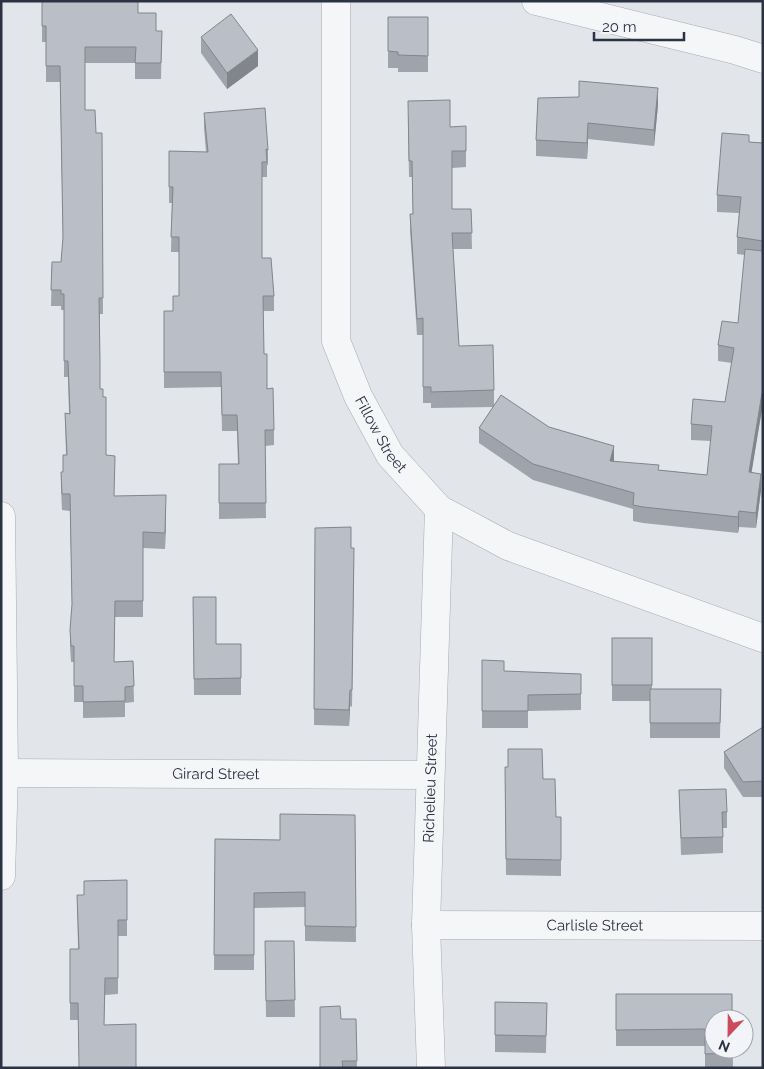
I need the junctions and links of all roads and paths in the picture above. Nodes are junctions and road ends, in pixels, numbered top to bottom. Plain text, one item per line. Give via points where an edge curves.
1 (336, 1) edge
2 (536, 1) edge
3 (763, 59) edge
4 (439, 509) junction
5 (1, 516) edge
6 (763, 638) edge
7 (3, 772) edge
8 (430, 775) junction
9 (1, 876) edge
10 (426, 925) junction
11 (763, 926) edge
12 (431, 1068) edge

1 - 4 street, Fillow Street via 336,341 358,396 390,455
2 - 3 street
4 - 6 street, Fillow Street via 508,546
4 - 8 street, Richelieu Street
5 - 7 street
7 - 8 street, Girard Street
7 - 9 street
8 - 10 street, Richelieu Street
10 - 11 street, Carlisle Street
10 - 12 street, Richelieu Street

